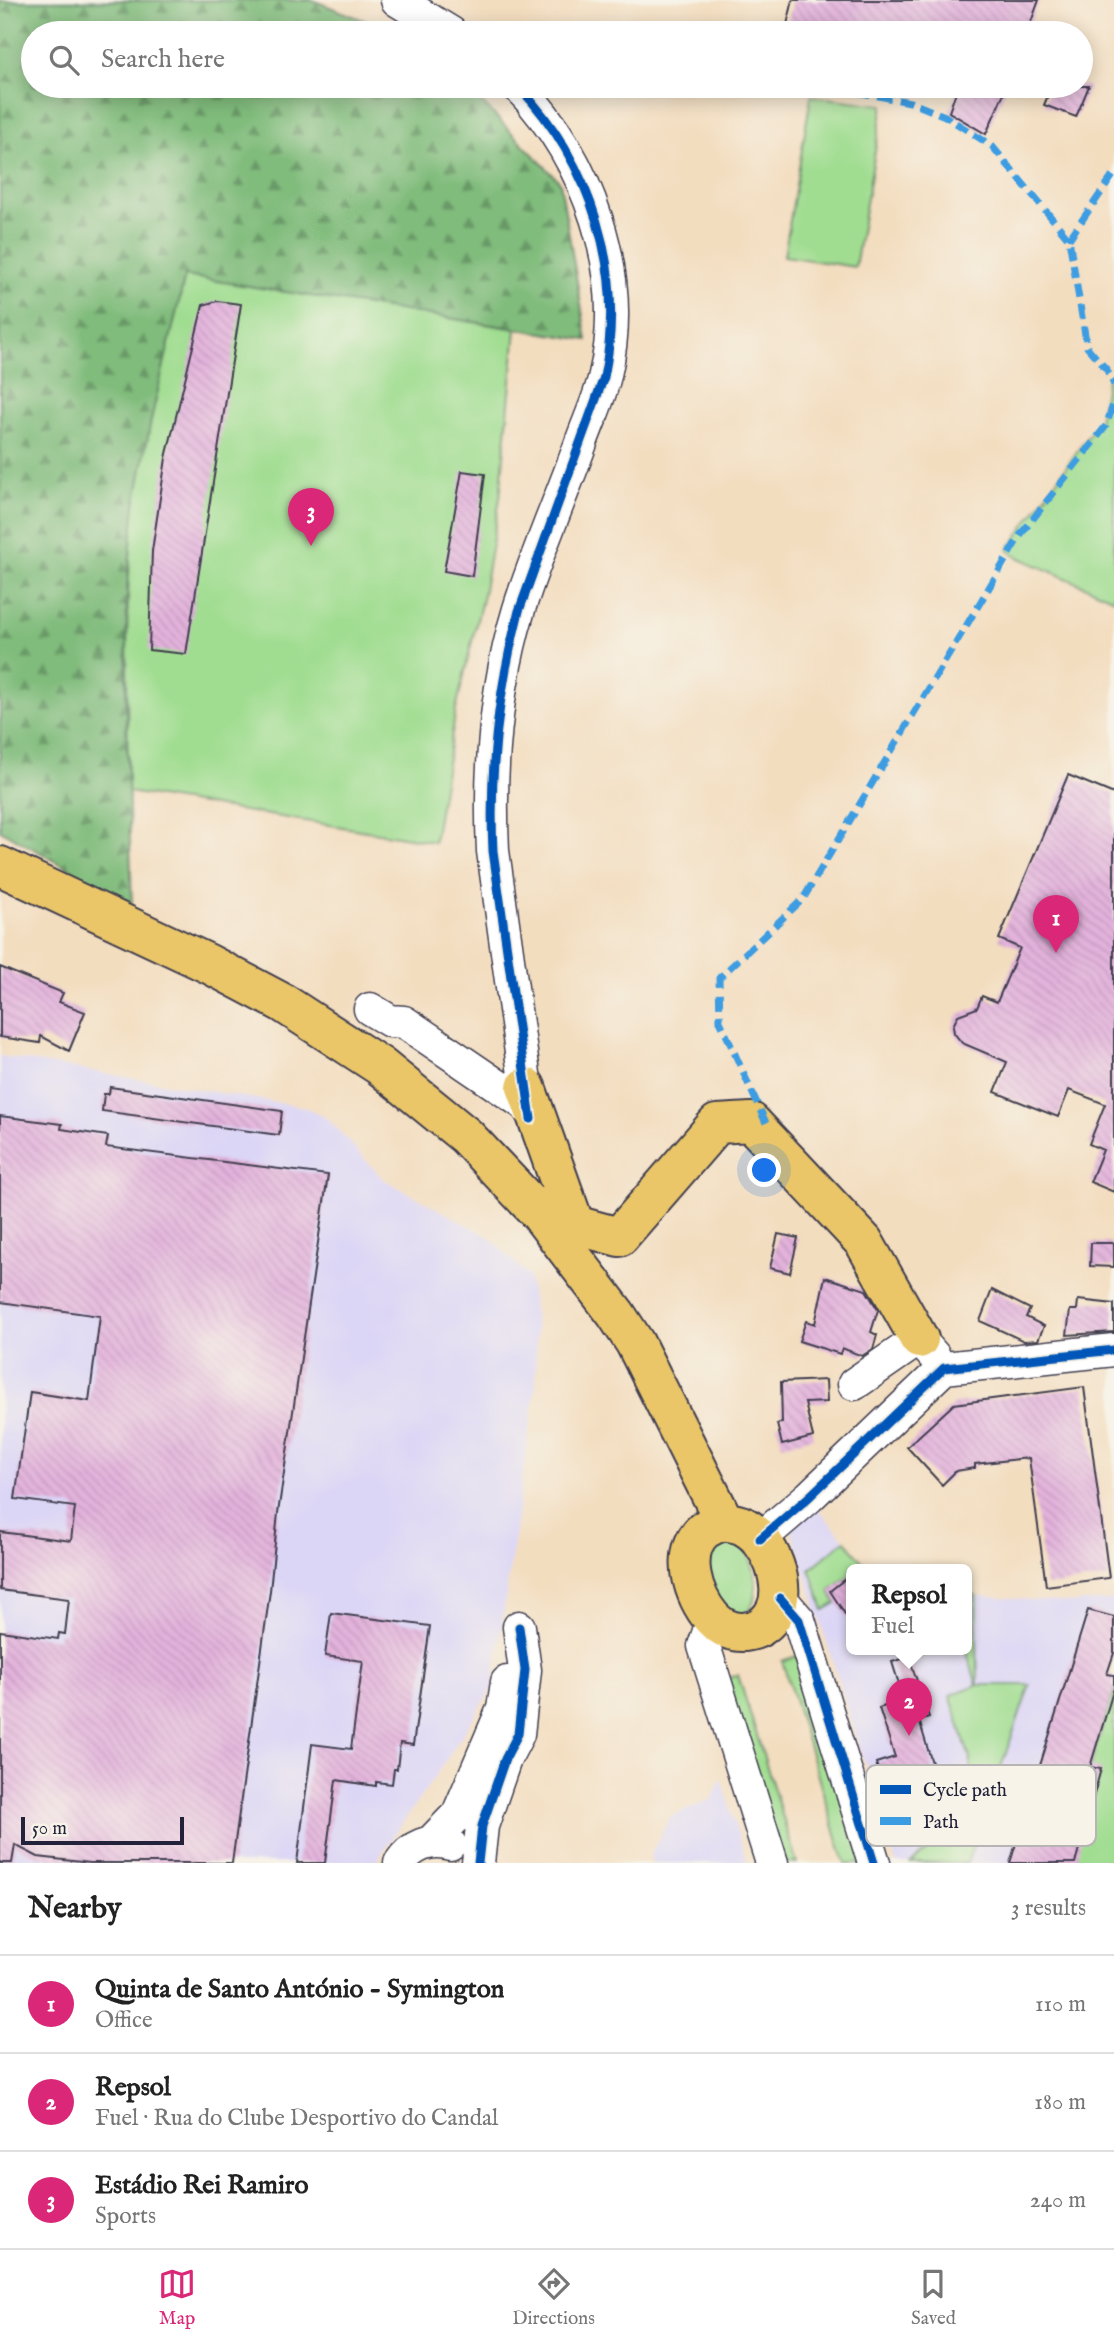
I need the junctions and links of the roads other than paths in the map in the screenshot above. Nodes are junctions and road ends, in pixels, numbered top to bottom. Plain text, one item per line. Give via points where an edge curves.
1 (397, 0) edge
2 (431, 21) edge
3 (530, 98) edge
4 (0, 866) edge
5 (0, 895) edge
6 (130, 940) junction
7 (370, 1009) dead end
8 (528, 1104) junction
9 (919, 1339) junction
10 (1114, 1350) edge
11 (944, 1368) junction
12 (854, 1384) dead end
13 (713, 1526) junction
14 (760, 1539) junction
15 (780, 1598) junction
16 (713, 1619) junction
17 (866, 1837) edge
18 (431, 1842) junction
19 (869, 1846) edge
20 (400, 1863) edge
21 (476, 1863) edge
22 (772, 1863) edge
23 (874, 1863) edge

1 - 2 street
3 - 8 street via 555,130 586,186 603,246 612,331 601,388 519,611 495,729 493,851
4 - 6 main road
5 - 6 main road
6 - 13 main road via 198,985 305,1045 410,1120 467,1172 625,1350 681,1481
7 - 8 street via 404,1023
8 - 9 main road via 575,1225 619,1237 717,1124 751,1122 864,1242
9 - 11 street
9 - 12 street
10 - 11 street
11 - 14 street
13 - 14 main road via 744,1526
13 - 16 main road via 692,1550 690,1567 696,1592
14 - 15 main road via 773,1562
15 - 16 main road via 774,1614 755,1632 743,1633
15 - 17 street via 799,1620
16 - 22 street via 704,1646
18 - 20 street via 417,1846
18 - 21 street via 459,1847
18 - 21 street via 458,1814 503,1709 519,1627 525,1670 518,1734 482,1826
19 - 23 street

